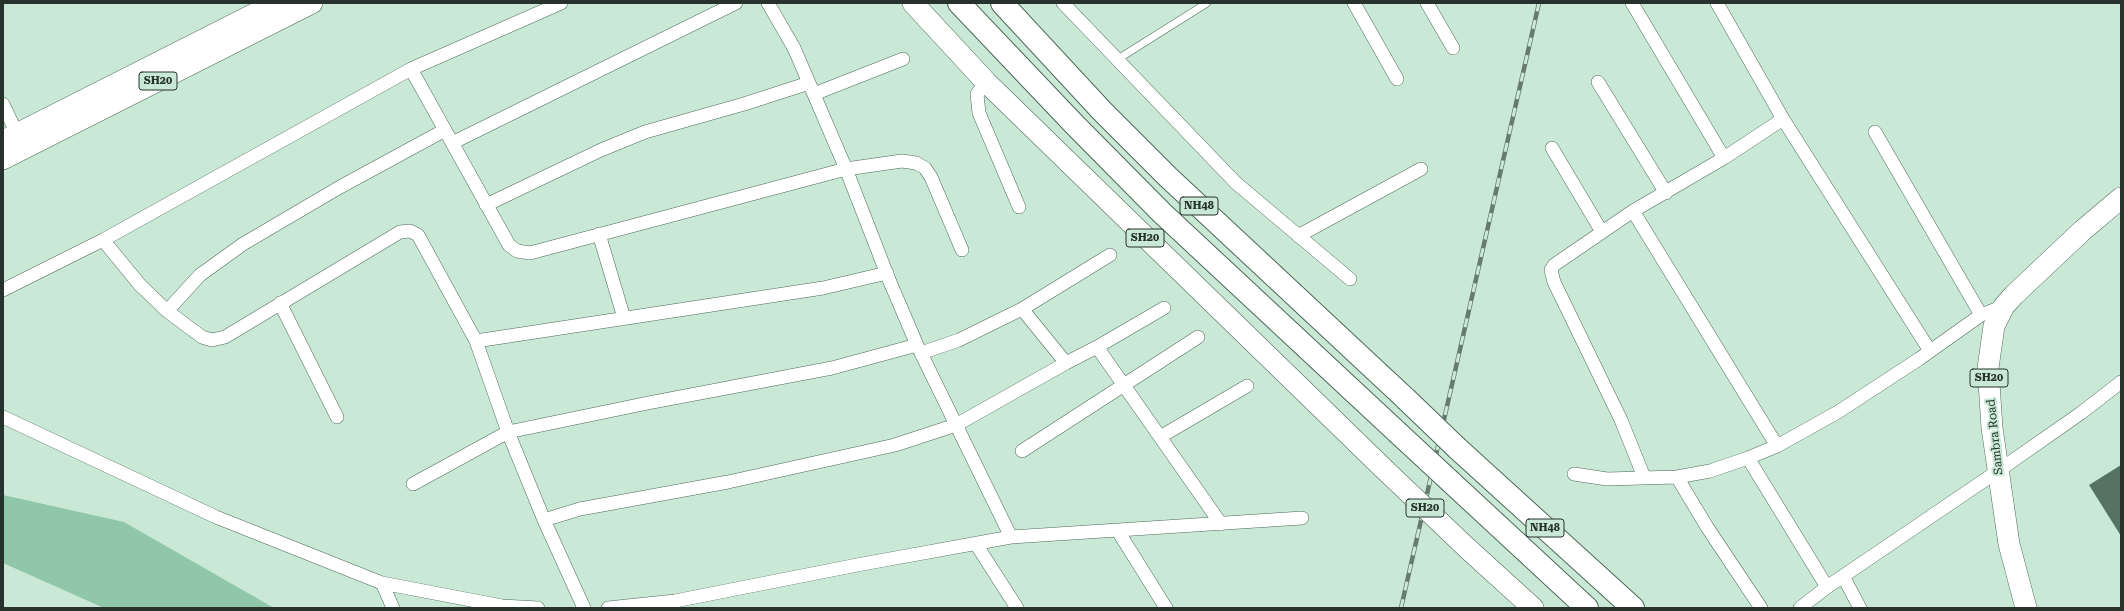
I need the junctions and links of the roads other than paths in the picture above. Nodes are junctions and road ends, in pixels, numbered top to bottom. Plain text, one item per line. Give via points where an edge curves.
1 (276, 3) edge
2 (312, 3) edge
3 (561, 3) edge
4 (736, 3) edge
5 (768, 3) edge
6 (913, 3) edge
7 (959, 3) edge
8 (1002, 3) edge
9 (1062, 3) edge
10 (1207, 3) edge
11 (1354, 3) edge
12 (1427, 3) edge
13 (1632, 3) edge
14 (1717, 3) edge
15 (1453, 48) dead end
16 (903, 59) dead end
17 (1118, 59) junction
18 (411, 69) junction
19 (1397, 79) dead end
20 (986, 82) junction
21 (1598, 82) dead end
22 (811, 88) junction
23 (3, 104) edge
24 (1783, 119) junction
25 (445, 130) junction
26 (1875, 132) dead end
27 (10, 137) edge
28 (452, 143) junction
29 (1552, 148) dead end
30 (1724, 158) junction
31 (3, 160) edge
32 (846, 169) junction
33 (1420, 170) dead end
34 (1666, 194) junction
35 (2121, 198) edge
36 (486, 205) junction
37 (1019, 207) dead end
38 (1633, 211) junction
39 (1602, 232) junction
40 (599, 234) junction
41 (1298, 236) junction
42 (103, 240) junction
43 (962, 250) dead end
44 (1110, 255) dead end
45 (887, 273) junction
46 (1350, 279) dead end
47 (3, 290) edge
48 (280, 303) junction
49 (2004, 306) junction
50 (1164, 308) dead end
51 (1022, 309) junction
52 (167, 311) junction
53 (1981, 315) junction
54 (624, 318) junction
55 (1198, 337) dead end
56 (476, 341) junction
57 (1097, 347) junction
58 (919, 349) junction
59 (1930, 351) junction
60 (1066, 363) junction
61 (2121, 382) edge
62 (1124, 385) junction
63 (1247, 386) dead end
64 (338, 416) dead end
65 (3, 417) edge
66 (956, 425) junction
67 (508, 432) junction
68 (1160, 437) junction
69 (1777, 446) junction
70 (1022, 451) dead end
71 (1748, 458) junction
72 (1998, 471) junction
73 (1574, 474) dead end
74 (1644, 477) junction
75 (1678, 477) junction
76 (413, 484) dead end
77 (1302, 518) dead end
78 (544, 520) junction
79 (1221, 524) junction
80 (1118, 531) junction
81 (1011, 537) junction
82 (976, 544) junction
83 (1843, 576) junction
84 (382, 583) junction
85 (1827, 587) junction
86 (648, 606) edge
87 (1806, 606) edge
88 (502, 607) edge
89 (393, 608) edge
90 (538, 608) edge
91 (584, 608) edge
92 (608, 608) edge
93 (1017, 608) edge
94 (1166, 608) edge
95 (1533, 608) edge
96 (1587, 608) edge
97 (1633, 608) edge
98 (1761, 608) edge
99 (1860, 608) edge
100 (2026, 608) edge

1 - 27 main road, SH20
2 - 31 main road, SH20
3 - 18 street
4 - 28 street
5 - 22 street via 794,48
6 - 20 main road, SH20
7 - 96 highway, NH48, bridge via 1162,213
8 - 97 highway, NH48, bridge via 1102,111 1168,177 1457,448
9 - 17 street
10 - 17 lane
11 - 19 street
12 - 15 street
13 - 30 street
14 - 24 street
16 - 22 street
17 - 41 street via 1236,183
18 - 25 street
18 - 42 street
20 - 37 street via 977,94 979,113
20 - 95 main road, SH20, bridge via 1466,548
21 - 34 street
22 - 32 street
22 - 36 street via 645,132 601,150
23 - 27 street
24 - 30 street
24 - 59 street
25 - 28 street
25 - 52 street via 340,187 244,244 200,275
26 - 53 street
28 - 36 street
29 - 39 street
30 - 34 street
32 - 40 street
32 - 43 street via 902,161 916,163 925,168 932,177
32 - 45 street
33 - 41 street
34 - 38 street
35 - 49 main road, Sambra Road / SH20 via 2082,230
36 - 40 street via 509,245 517,251 530,253
38 - 39 street
38 - 69 street
39 - 74 street via 1554,265 1551,276 1621,420
40 - 54 street
41 - 46 street
42 - 47 street
42 - 52 street via 140,285
44 - 51 street
45 - 54 street via 823,288
45 - 58 street
48 - 52 street via 225,337 212,340 202,338
48 - 56 street via 400,232 410,231 418,235
48 - 64 street
49 - 53 street
49 - 72 main road, Sambra Road / SH20 via 1994,326 1988,368
50 - 57 street
51 - 58 street via 959,340
51 - 60 street
53 - 59 street
54 - 56 street
55 - 62 street
56 - 67 street
57 - 60 street
57 - 62 street
58 - 66 street
58 - 67 street
59 - 69 street via 1838,412
60 - 66 street
61 - 72 street
62 - 68 street
62 - 70 street
63 - 68 street
65 - 84 street via 216,517
66 - 78 street via 888,447 728,482 580,508
66 - 81 street
67 - 76 street
67 - 78 street
68 - 79 street
69 - 71 street
71 - 75 street via 1710,471
71 - 85 street
72 - 83 street
72 - 100 main road, Sambra Road / SH20 via 2009,544
73 - 74 street via 1607,479
74 - 75 street
75 - 98 street via 1707,527
77 - 79 street
78 - 91 street
79 - 80 street
80 - 81 street
80 - 94 street
81 - 82 street
82 - 86 street
82 - 93 street
83 - 85 street
83 - 99 street
84 - 88 street
84 - 89 street
85 - 87 street
86 - 92 street
88 - 90 street

